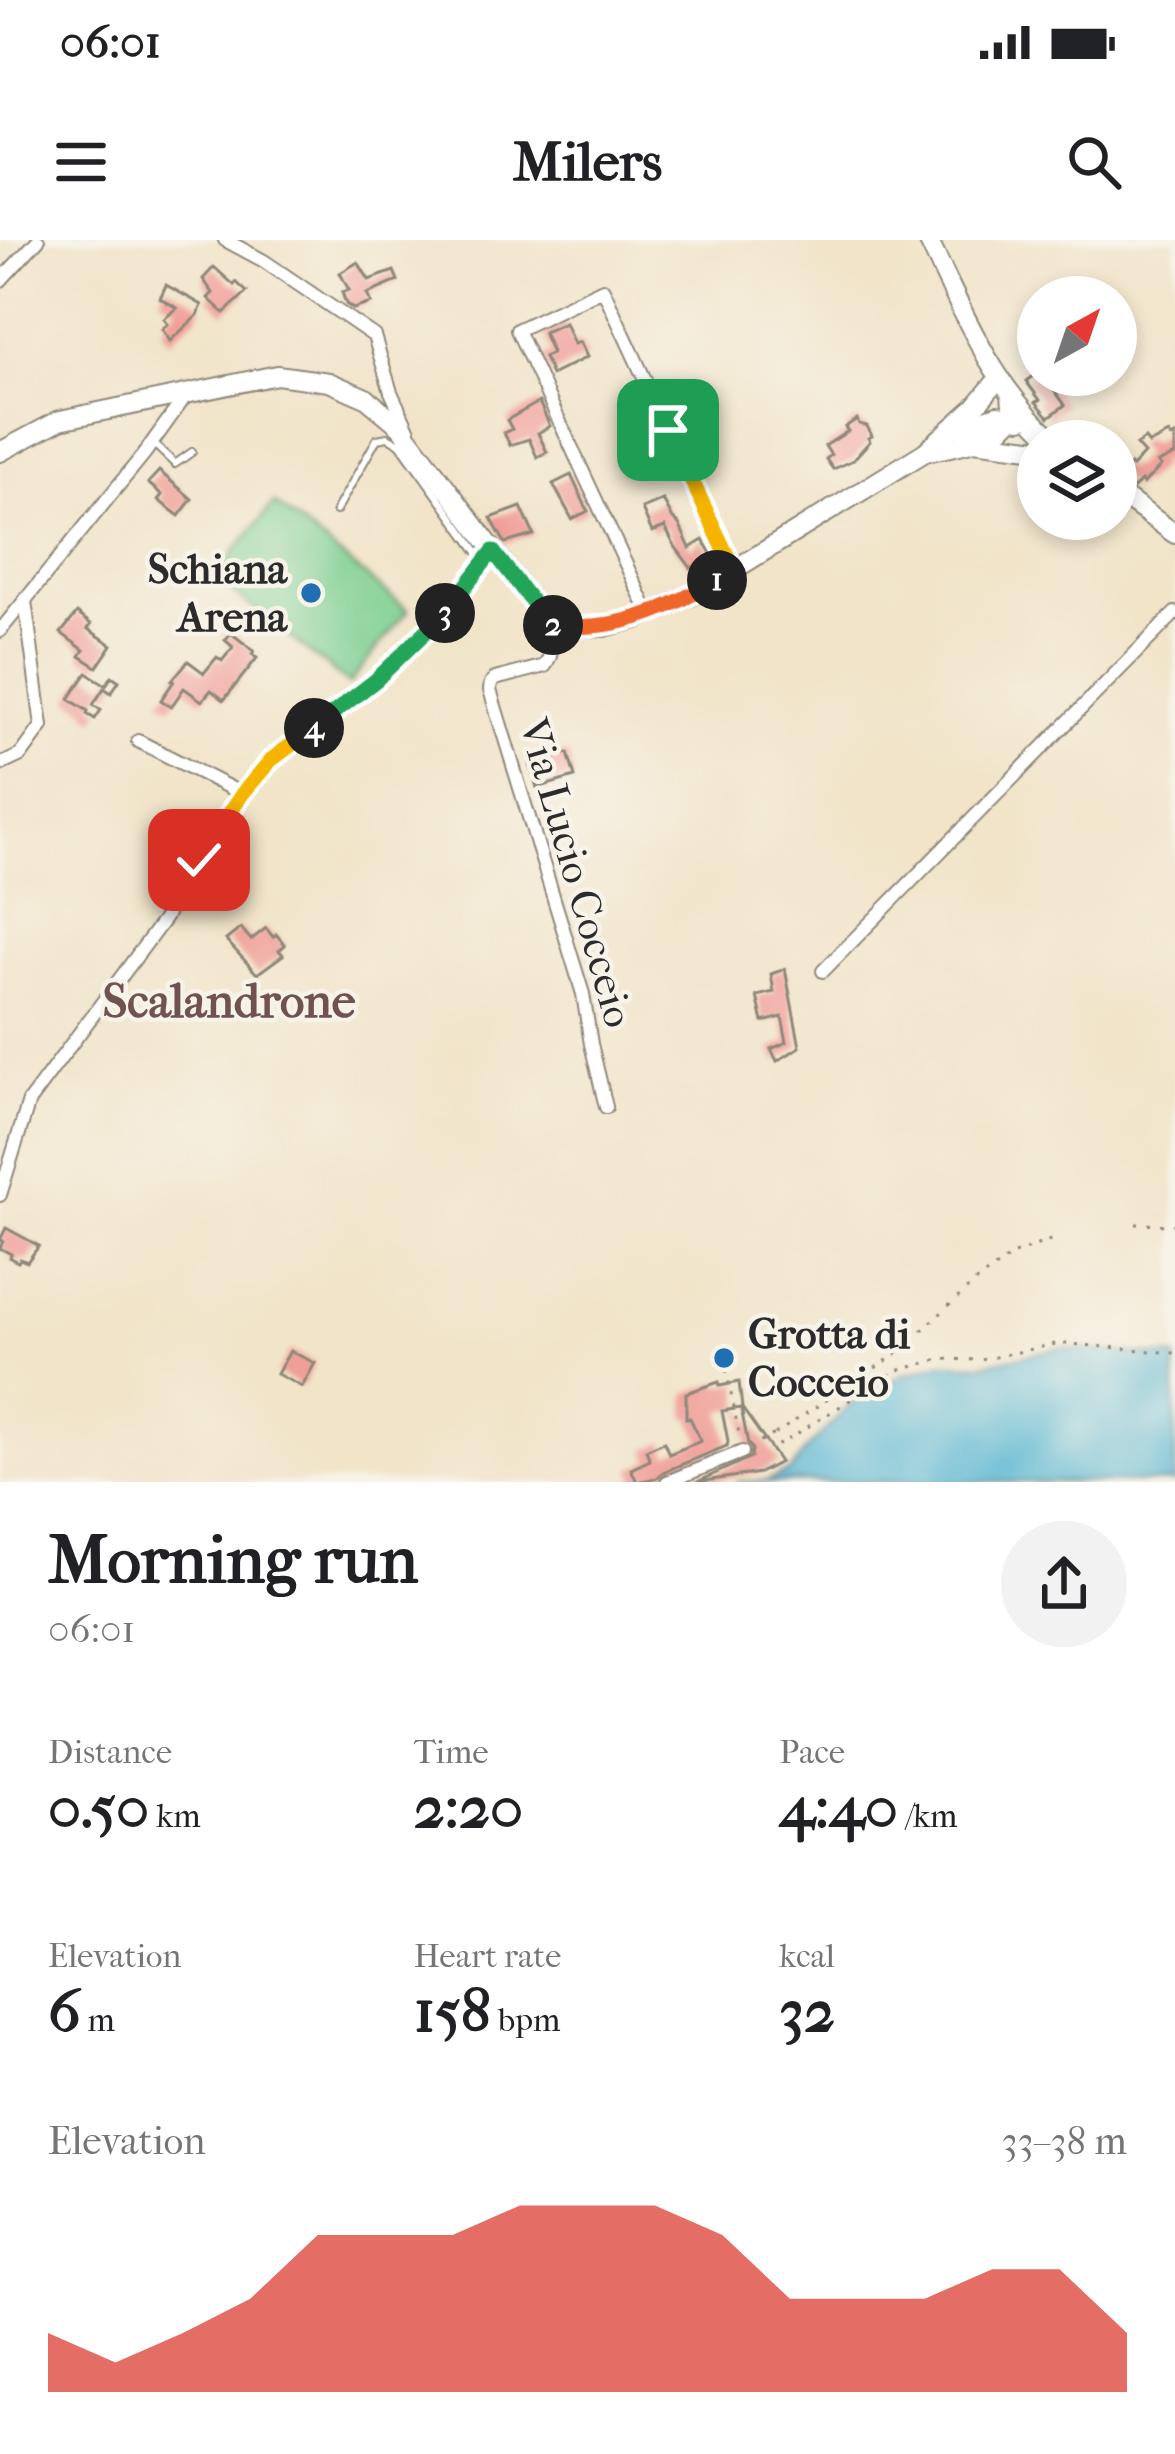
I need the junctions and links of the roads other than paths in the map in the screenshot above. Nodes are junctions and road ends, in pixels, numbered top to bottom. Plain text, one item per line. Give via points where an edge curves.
1 (38, 240) edge
2 (225, 240) edge
3 (928, 240) edge
4 (0, 281) edge
5 (1003, 390) junction
6 (187, 394) junction
7 (1013, 416) junction
8 (1018, 420) edge
9 (1027, 420) edge
10 (972, 424) junction
11 (1017, 435) edge
12 (152, 442) junction
13 (417, 448) junction
14 (0, 452) edge
15 (192, 452) dead end
16 (926, 452) junction
17 (1137, 506) edge
18 (336, 511) dead end
19 (1175, 534) edge
20 (489, 556) junction
21 (734, 570) junction
22 (25, 601) junction
23 (1175, 613) edge
24 (649, 614) junction
25 (554, 626) junction
26 (0, 632) edge
27 (139, 741) dead end
28 (0, 765) edge
29 (242, 794) junction
30 (823, 970) dead end
31 (606, 1107) dead end
32 (0, 1195) edge
33 (742, 1451) road end
34 (668, 1482) edge

1 - 4 street
2 - 13 street via 374,336
3 - 5 street
5 - 7 street
5 - 9 street
5 - 10 street
6 - 12 street
6 - 13 street via 278,375 329,382 366,398
6 - 14 street via 60,420
7 - 8 street
7 - 10 street via 1002,429
10 - 11 street
10 - 16 street
10 - 16 street
12 - 15 lane via 175,464
12 - 22 street
13 - 20 street
16 - 21 street
17 - 19 street
18 - 20 lane via 377,439 388,437
20 - 25 street
20 - 29 street via 444,615 343,708 271,760
21 - 24 street
21 - 24 street via 603,289 517,330
22 - 26 street
22 - 28 street via 42,726 21,755
23 - 30 street
24 - 25 street via 604,627
25 - 31 street, Via Lucio Cocceio via 545,666 495,679 490,690 583,994
27 - 29 street
29 - 32 street via 165,918 29,1101
33 - 34 street

